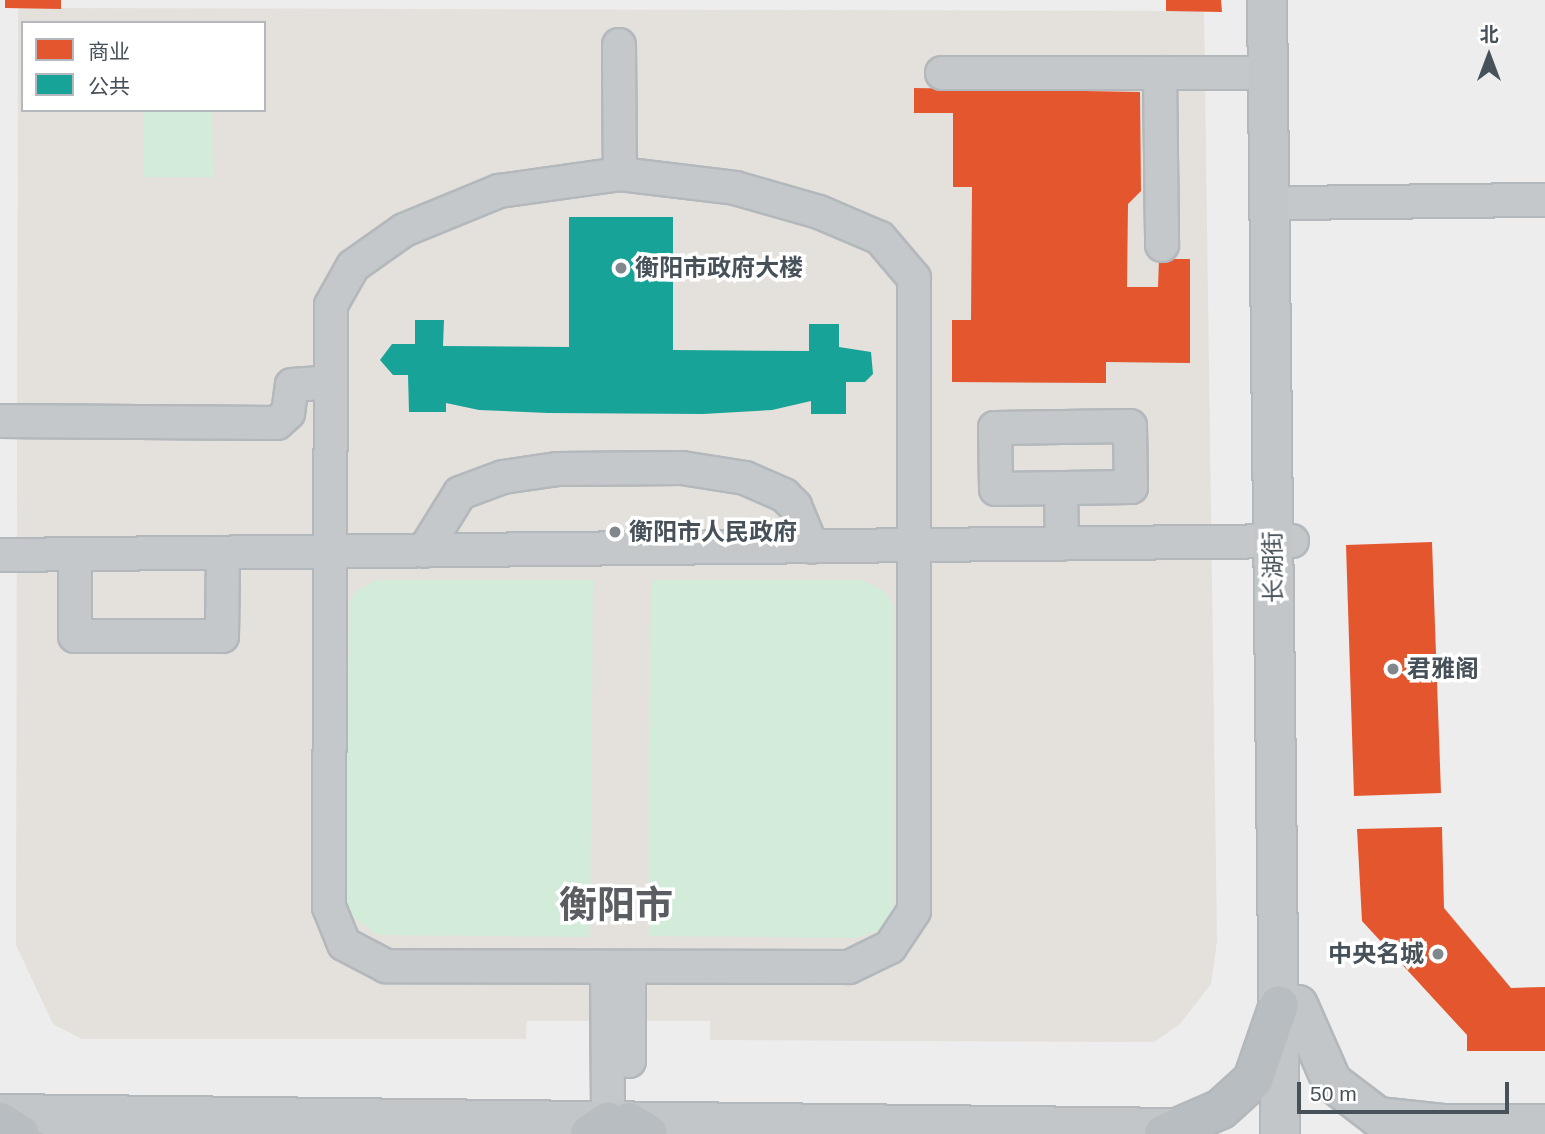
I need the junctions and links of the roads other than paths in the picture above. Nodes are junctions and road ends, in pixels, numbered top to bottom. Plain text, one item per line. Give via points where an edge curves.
1 (1267, 0) edge
2 (1286, 0) edge
3 (619, 45) dead end
4 (942, 73) dead end
5 (1160, 73) junction
6 (1268, 73) junction
7 (620, 174) junction
8 (1545, 200) edge
9 (1289, 203) junction
10 (1162, 245) dead end
11 (331, 382) junction
12 (0, 421) edge
13 (1061, 488) dead end
14 (1283, 541) junction
15 (1062, 544) junction
16 (914, 545) junction
17 (812, 547) junction
18 (424, 551) junction
19 (330, 552) junction
20 (223, 553) junction
21 (0, 555) edge
22 (75, 555) junction
23 (618, 967) junction
24 (1288, 1005) junction
25 (0, 1114) edge
26 (0, 1122) edge
27 (1545, 1124) edge
28 (619, 1128) edge
29 (1170, 1131) edge
30 (20, 1134) edge
31 (1280, 1134) edge
32 (1299, 1134) edge

1 - 6 main road, 长湖街
2 - 9 main road, 长湖街
3 - 7 street
4 - 5 street
5 - 6 street
5 - 10 street
6 - 14 main road, 长湖街
7 - 11 street via 499,191 404,230 353,266 331,306
7 - 16 street via 735,188 819,212 880,238 914,278
8 - 9 street
9 - 14 main road, 长湖街
11 - 12 street via 292,385 288,413 277,424
11 - 19 street
13 - 15 street
14 - 15 street
14 - 24 main road, 长湖街
15 - 16 street
16 - 17 street
16 - 23 street via 914,911 890,947 849,967
17 - 18 street
17 - 18 street via 795,506 755,481 682,468 558,468 503,477 460,493
18 - 19 street
19 - 20 street
19 - 23 street via 329,907 345,944 386,966
20 - 22 street
20 - 22 street via 222,636 75,636
21 - 22 street
23 - 28 street
24 - 27 main road via 1332,1082 1378,1116 1443,1124
24 - 29 highway via 1253,1080 1221,1109
24 - 31 main road, 长湖街
24 - 32 main road, 长湖街
25 - 28 main road
26 - 30 highway
28 - 29 main road

